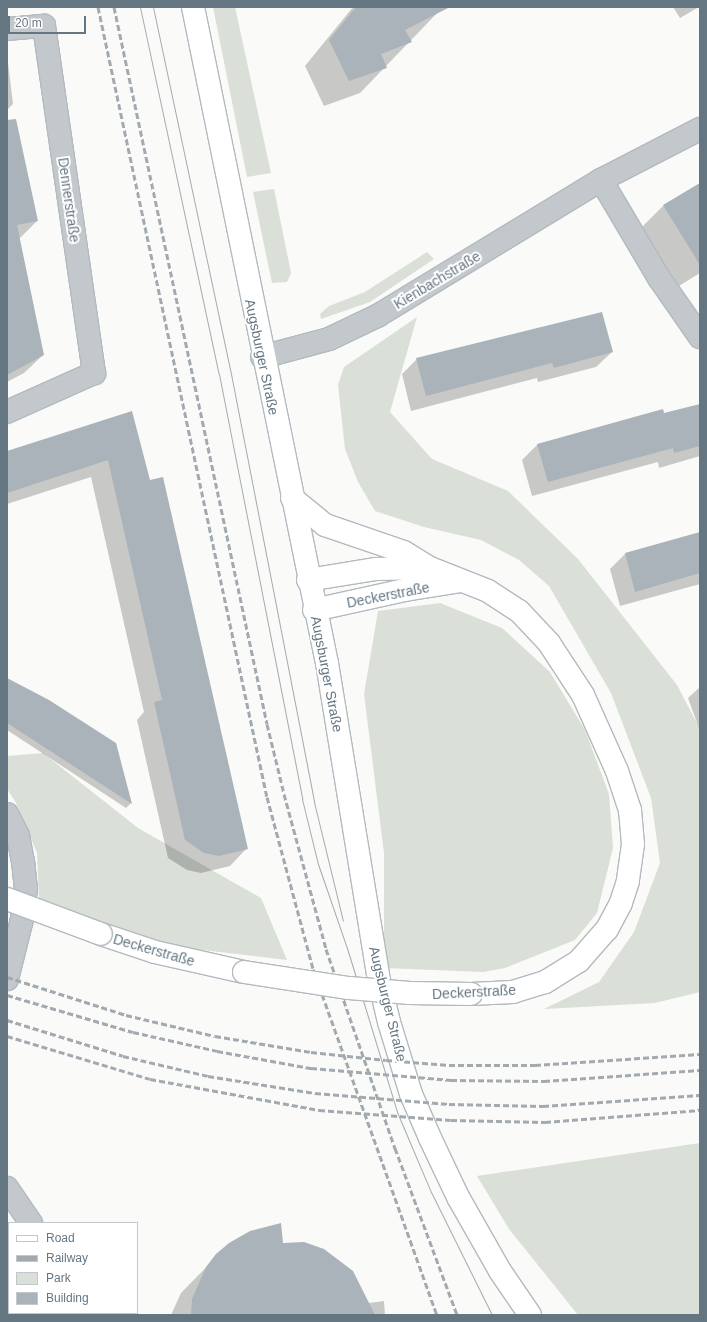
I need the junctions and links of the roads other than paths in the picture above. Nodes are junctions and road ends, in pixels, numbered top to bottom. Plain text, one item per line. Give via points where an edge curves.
1 (193, 7) edge
2 (7, 29) edge
3 (700, 128) edge
4 (601, 180) junction
5 (700, 337) edge
6 (262, 357) junction
7 (7, 412) edge
8 (292, 498) junction
9 (430, 568) junction
10 (308, 580) junction
11 (461, 581) junction
12 (314, 610) junction
13 (7, 814) edge
14 (7, 899) edge
15 (7, 979) edge
16 (7, 1188) edge
17 (30, 1222) edge
18 (530, 1315) edge

1 - 6 street, Augsburger Straße
2 - 7 street, Dennerstraße via 44,26 94,373
3 - 4 street, Kienbachstraße
4 - 5 street via 659,278
4 - 6 street, Kienbachstraße via 379,315 329,339
6 - 8 street, Augsburger Straße
8 - 9 street via 325,525 404,552
8 - 10 street, Augsburger Straße
9 - 10 street, Deckerstraße via 376,569
9 - 11 street, Deckerstraße
10 - 12 street, Augsburger Straße
11 - 12 street, Deckerstraße via 405,590
11 - 14 street, Deckerstraße, bridge via 488,591 520,611 549,643 572,676 592,713 618,771 630,810 633,844 628,881 621,904 600,939 579,961 554,978 513,992 410,993 349,988 244,972 156,952
12 - 18 street, Augsburger Straße via 337,718 379,980 393,1037 411,1094 455,1190 500,1271
13 - 15 street via 18,836 26,889 21,923
16 - 17 street

